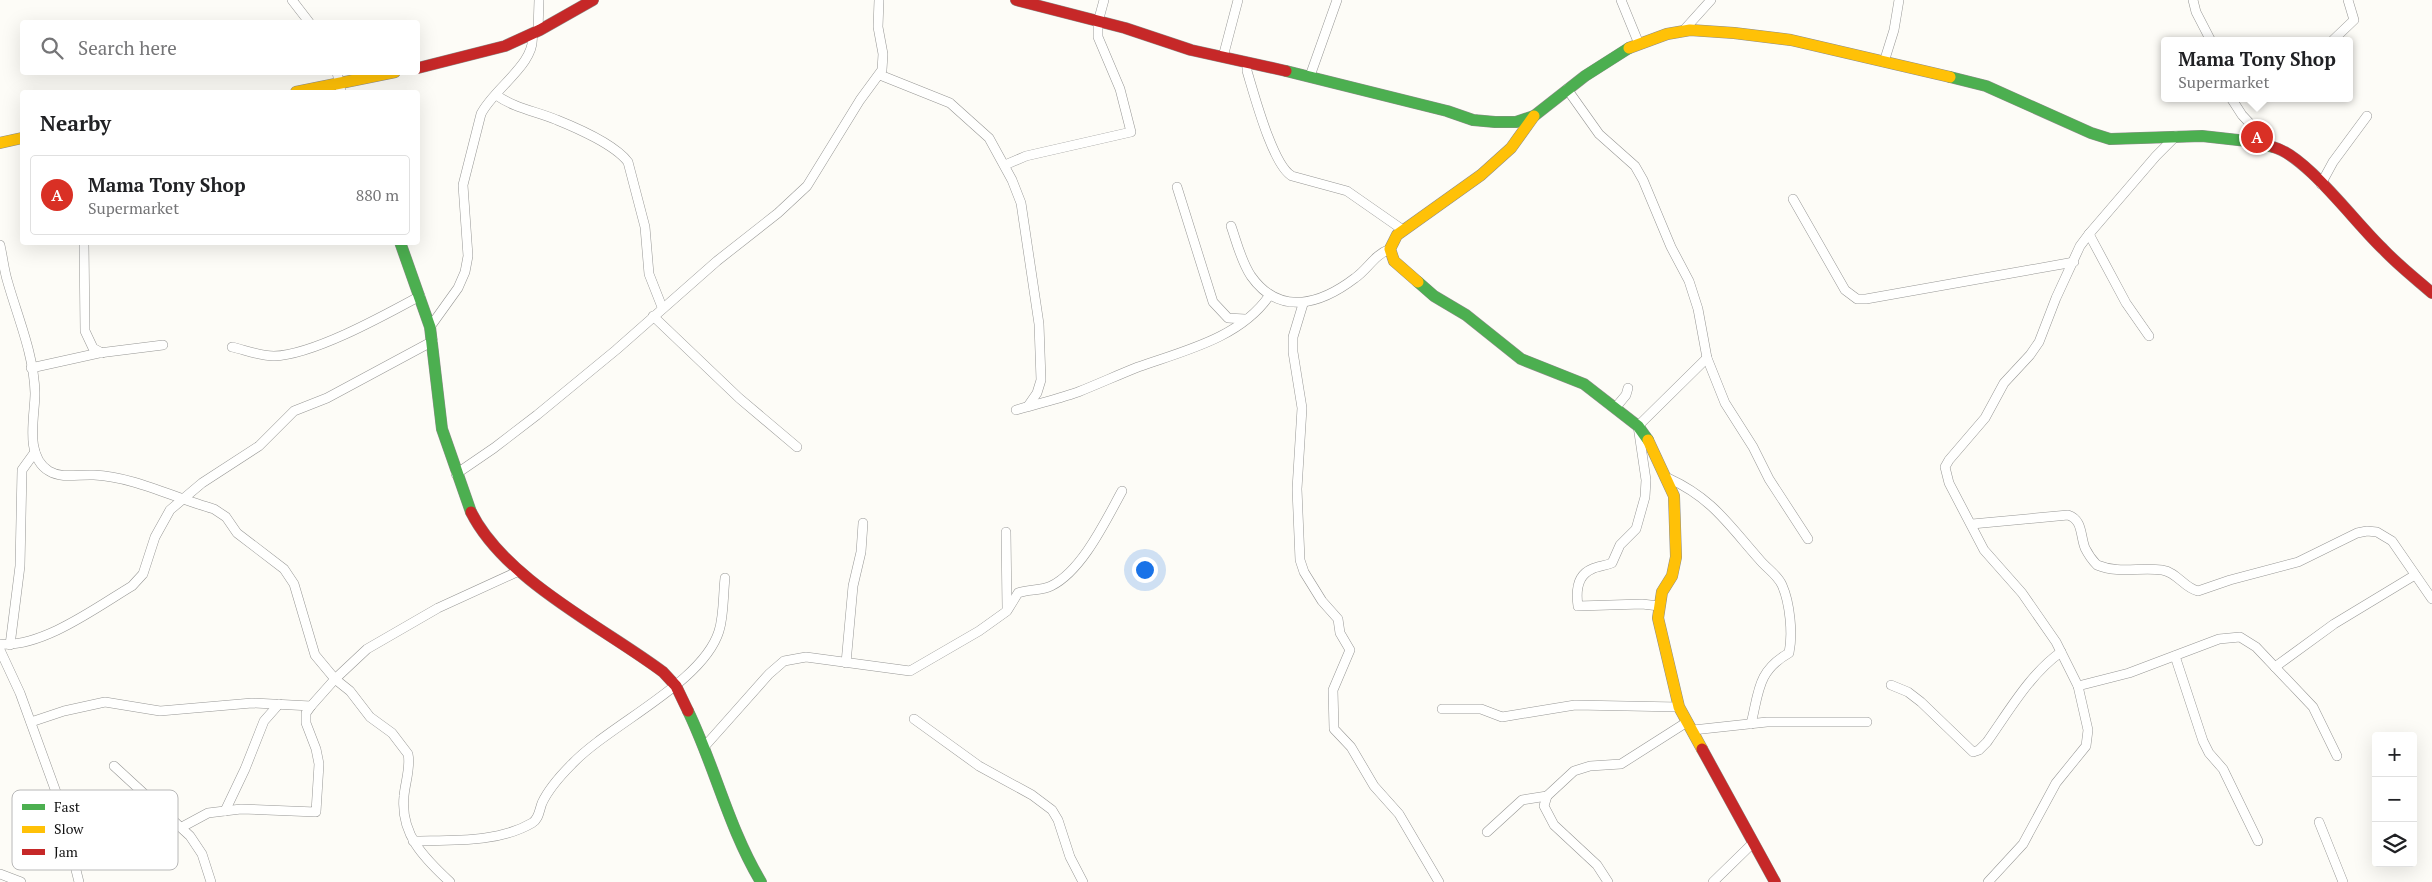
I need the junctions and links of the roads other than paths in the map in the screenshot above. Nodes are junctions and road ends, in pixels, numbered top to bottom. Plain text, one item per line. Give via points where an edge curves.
1 (292, 0) edge
2 (538, 0) edge
3 (593, 0) edge
4 (879, 0) edge
5 (1016, 0) edge
6 (1104, 0) edge
7 (1238, 0) edge
8 (1337, 0) edge
9 (1621, 0) edge
10 (1711, 0) edge
11 (1899, 0) edge
12 (2193, 0) edge
13 (2348, 0) edge
14 (307, 20) edge
15 (1098, 22) junction
16 (1683, 31) junction
17 (535, 33) junction
18 (2209, 37) edge
19 (2336, 37) edge
20 (1639, 44) junction
21 (1223, 57) junction
22 (1247, 62) junction
23 (1884, 62) junction
24 (420, 68) edge
25 (380, 75) edge
26 (880, 75) junction
27 (1310, 76) junction
28 (339, 83) edge
29 (1568, 89) junction
30 (306, 90) edge
31 (496, 95) junction
32 (2233, 102) edge
33 (1534, 116) junction
34 (2367, 116) dead end
35 (2176, 136) junction
36 (20, 138) edge
37 (0, 143) edge
38 (2270, 145) junction
39 (1005, 165) junction
40 (2321, 184) junction
41 (1177, 187) dead end
42 (1793, 199) dead end
43 (1231, 226) dead end
44 (1403, 230) junction
45 (2088, 234) junction
46 (84, 245) edge
47 (401, 245) edge
48 (0, 246) edge
49 (1390, 249) junction
50 (2074, 262) junction
51 (2432, 293) edge
52 (420, 296) junction
53 (1269, 296) junction
54 (1303, 304) junction
55 (662, 307) junction
56 (653, 316) junction
57 (1245, 319) junction
58 (430, 327) junction
59 (2149, 336) dead end
60 (433, 341) junction
61 (163, 344) dead end
62 (232, 347) dead end
63 (102, 353) junction
64 (1707, 358) junction
65 (31, 368) junction
66 (1628, 388) dead end
67 (1028, 406) junction
68 (1616, 407) junction
69 (1016, 410) dead end
70 (1638, 426) junction
71 (797, 447) dead end
72 (35, 452) junction
73 (456, 474) junction
74 (1668, 478) junction
75 (1122, 491) dead end
76 (182, 500) junction
77 (863, 523) dead end
78 (1972, 524) junction
79 (1006, 532) dead end
80 (1808, 539) dead end
81 (519, 571) junction
82 (2414, 575) junction
83 (725, 578) dead end
84 (2432, 599) edge
85 (1658, 606) junction
86 (1006, 611) junction
87 (0, 644) edge
88 (10, 645) junction
89 (0, 650) edge
90 (2061, 652) junction
91 (2175, 656) junction
92 (846, 663) junction
93 (2275, 667) junction
94 (335, 679) junction
95 (1891, 685) dead end
96 (676, 686) junction
97 (2078, 686) junction
98 (279, 704) junction
99 (311, 706) junction
100 (1679, 707) junction
101 (1442, 709) dead end
102 (914, 719) dead end
103 (31, 722) junction
104 (1867, 722) dead end
105 (1751, 724) junction
106 (1690, 726) junction
107 (705, 746) junction
108 (2337, 756) dead end
109 (114, 766) dead end
110 (55, 790) edge
111 (141, 790) edge
112 (1547, 796) junction
113 (225, 811) junction
114 (2319, 822) dead end
115 (178, 823) edge
116 (182, 827) junction
117 (1487, 832) dead end
118 (413, 841) junction
119 (2258, 841) dead end
120 (1753, 843) junction
121 (0, 874) edge
122 (21, 882) edge
123 (211, 882) edge
124 (450, 882) edge
125 (761, 882) edge
126 (1082, 882) edge
127 (1439, 882) edge
128 (1608, 882) edge
129 (1713, 882) edge
130 (1775, 882) edge
131 (1988, 882) edge
132 (2343, 882) edge

1 - 14 street
2 - 17 street
3 - 17 street
4 - 26 street via 878,27 883,64
5 - 15 street
6 - 15 street
7 - 21 street
8 - 27 street
9 - 20 street
10 - 16 street
11 - 23 street
12 - 18 street
13 - 19 street via 2355,18
15 - 21 street
15 - 39 street via 1098,37 1120,89 1131,132 1026,156
16 - 20 street
16 - 23 street via 1791,40
17 - 24 street via 474,55
17 - 31 street via 533,47
20 - 29 street
21 - 22 street
22 - 27 street
22 - 44 street via 1266,135 1285,172 1347,191
23 - 35 street via 1986,86 2110,139
25 - 28 street
26 - 39 street via 950,103 989,138
26 - 55 street via 860,100 807,186
27 - 33 street via 1473,120 1516,122
28 - 30 street
29 - 33 street
29 - 64 street via 1599,134 1635,166 1643,180 1689,281
31 - 55 street via 509,104 557,120 623,155 628,162 645,227 649,274
31 - 58 street via 482,114 463,185 468,256 465,272 458,288
32 - 38 street via 2242,116
33 - 44 street via 1511,148 1481,176
34 - 40 street
35 - 38 street
35 - 45 street
36 - 37 street
38 - 40 street via 2293,155
39 - 67 street via 1021,203 1039,324 1041,380
40 - 51 street via 2382,248
41 - 57 street via 1213,302 1228,318
42 - 50 street via 1846,290 1857,299
43 - 53 street via 1250,275
44 - 49 street
45 - 50 street
45 - 59 street via 2126,303
46 - 63 street via 85,331 89,342
47 - 52 street
48 - 65 street
49 - 54 street via 1377,256 1354,280
49 - 68 street via 1394,261 1434,296 1466,315 1521,359 1584,384
50 - 78 street via 2039,342 2004,383 1985,418 1945,467 1949,483
52 - 58 street
52 - 62 street via 320,344 286,354 264,355
53 - 54 street
53 - 57 street
54 - 127 street via 1293,337 1302,413 1298,472 1300,560 1322,601 1338,619 1340,633 1350,650 1332,690 1334,729 1351,747 1374,786 1399,814
55 - 56 street
56 - 71 street via 739,398
56 - 73 street via 537,415
57 - 67 street via 1184,353 1077,392
58 - 60 street
60 - 73 street via 440,419
60 - 76 street via 327,398 294,411 260,446 202,483
61 - 63 street
63 - 65 street
64 - 70 street
64 - 80 street via 1732,416
65 - 72 street via 35,391
66 - 68 street
67 - 69 street
68 - 70 street
70 - 74 street
70 - 85 street via 1646,480 1636,529 1620,545 1612,563 1584,575 1579,582 1578,606
72 - 76 street via 44,467 54,473 108,476
72 - 88 street via 22,470 20,566
73 - 81 street via 477,522
74 - 85 street via 1674,496 1676,557 1672,576
74 - 105 street via 1717,509 1778,579 1785,593 1790,630 1789,653 1767,670
75 - 86 street via 1095,538 1061,580 1050,587 1018,593
76 - 88 street via 161,524 143,574 132,586 44,637
76 - 94 street via 222,514 237,534 284,569 294,584 315,655
77 - 92 street
78 - 82 street via 2068,514 2079,523 2085,548 2097,565 2124,571 2162,570 2198,591 2298,562 2367,531 2377,532 2392,541
78 - 90 street via 1984,550 2047,625
79 - 86 street
81 - 94 street via 420,618 367,649
81 - 96 street via 632,649
82 - 84 street
82 - 93 street via 2334,624
83 - 96 street via 719,632 704,657
85 - 100 street via 1661,634
86 - 92 street via 979,631 910,671
87 - 88 street
89 - 103 street
90 - 95 street via 2034,678 1987,742 1972,752 1921,702
90 - 97 street
91 - 93 street via 2236,636 2247,640
91 - 97 street via 2129,673
91 - 119 street via 2203,741 2223,769
92 - 107 street via 806,657 784,661
93 - 108 street via 2313,707
94 - 99 street
94 - 118 street via 350,691 376,724 392,733 408,754 404,815
96 - 107 street
96 - 118 street via 573,762 547,793 536,820 530,824 479,840
97 - 131 street via 2088,730 2086,746 2056,783 2023,844
98 - 99 street
98 - 103 street via 228,704 166,711 105,702
98 - 113 street via 264,721
99 - 113 street via 306,714 306,723 319,764 316,812
100 - 101 street via 1568,706 1502,717 1481,709
100 - 106 street
102 - 126 street via 979,766 1032,795 1052,810
103 - 110 street
104 - 105 street
105 - 106 street
106 - 112 street via 1622,764 1590,766 1574,771
106 - 120 street
107 - 125 street via 745,856
109 - 111 street
112 - 117 street via 1522,800
112 - 128 street via 1544,806 1554,825 1596,865
113 - 116 street via 208,813
114 - 132 street
115 - 116 street
116 - 123 street via 202,854
118 - 124 street
120 - 129 street
120 - 130 street
121 - 122 street

